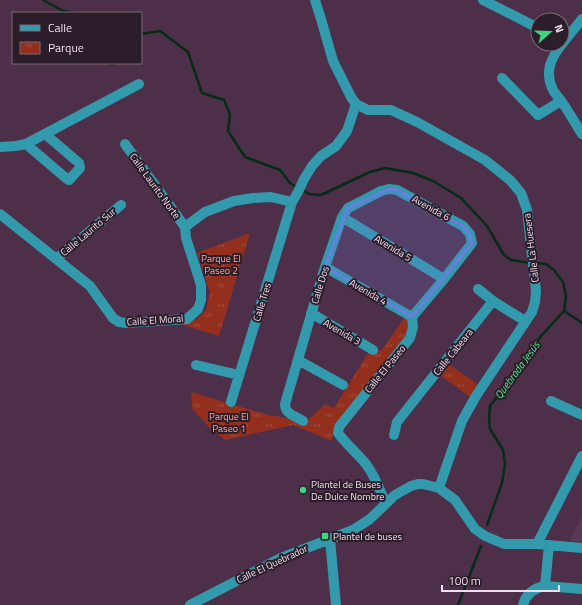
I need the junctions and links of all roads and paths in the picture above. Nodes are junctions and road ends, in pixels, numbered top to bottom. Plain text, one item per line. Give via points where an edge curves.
1 (315, 0) edge
2 (483, 0) edge
3 (582, 19) edge
4 (530, 24) edge
5 (570, 33) edge
6 (555, 52) edge
7 (502, 78) dead end
8 (139, 84) dead end
9 (561, 101) junction
10 (356, 104) junction
11 (45, 134) junction
12 (582, 134) edge
13 (26, 144) junction
14 (125, 144) dead end
15 (0, 147) edge
16 (389, 189) joint
17 (292, 202) junction
18 (121, 205) dead end
19 (0, 214) edge
20 (342, 217) junction
21 (185, 227) junction
22 (56, 259) junction
23 (325, 267) junction
24 (444, 279) junction
25 (478, 289) dead end
26 (494, 301) junction
27 (311, 313) junction
28 (412, 317) junction
29 (525, 322) junction
30 (374, 350) dead end
31 (298, 360) junction
32 (196, 365) dead end
33 (239, 375) junction
34 (343, 385) dead end
35 (551, 401) dead end
36 (231, 402) dead end
37 (582, 415) edge
38 (303, 421) dead end
39 (394, 435) dead end
40 (582, 456) edge
41 (439, 488) junction
42 (386, 504) junction
43 (330, 539) junction
44 (537, 544) junction
45 (549, 545) junction
46 (582, 548) edge
47 (545, 586) junction
48 (582, 589) edge
49 (190, 605) edge
50 (336, 605) edge
51 (523, 605) edge

1 - 10 street via 333,61
2 - 4 street
3 - 5 street
6 - 9 street via 549,68 549,78 553,90
7 - 9 street via 538,115
8 - 11 street
9 - 12 street
10 - 17 street via 347,131 336,146 312,166
10 - 29 street, Calle La Huesera via 368,110 391,110 417,122 485,160 510,180 521,193 527,210 536,290 532,312
11 - 13 street
11 - 13 street via 79,163 80,168 69,180
13 - 15 street
14 - 21 street, Calle Laurito Norte
16 - 20 street, Calle Dos via 348,208
16 - 24 street, Avenida 6 via 397,190 463,226 470,234 472,243
17 - 21 street via 271,197 234,201 205,212
17 - 33 street, Calle Tres
18 - 22 street, Calle Laurito Sur
19 - 22 street, Calle El Moral
20 - 23 street, Calle Dos
20 - 24 street, Avenida 5
21 - 22 street, Calle El Moral via 201,285 198,310 188,318 119,322 113,318 90,286
23 - 27 street, Calle Dos
23 - 28 street, Avenida 4
24 - 28 street
25 - 26 street
26 - 29 street
26 - 39 street, Calle Cabeara via 397,422
27 - 30 street, Avenida 3
27 - 31 street, Calle Dos
28 - 42 street, Calle El Paseo via 410,338 339,427 338,433 366,464
29 - 41 street, Calle La Huesera via 462,421
31 - 34 street
31 - 38 street, Calle Dos via 285,408 288,413
32 - 33 street
33 - 36 street, Calle Tres
35 - 37 street
40 - 44 street
41 - 42 street, Calle El Quebrador via 424,484 411,486 395,495
41 - 44 street, Calle El Quebrador via 455,500 475,529 485,536 504,544
42 - 43 street, Calle El Quebrador via 377,514 353,530
43 - 49 street, Calle El Quebrador via 281,558
43 - 50 street
44 - 45 street, Calle El Quebrador
45 - 46 street, Calle El Quebrador
45 - 47 street
47 - 48 street
47 - 51 street via 531,591

